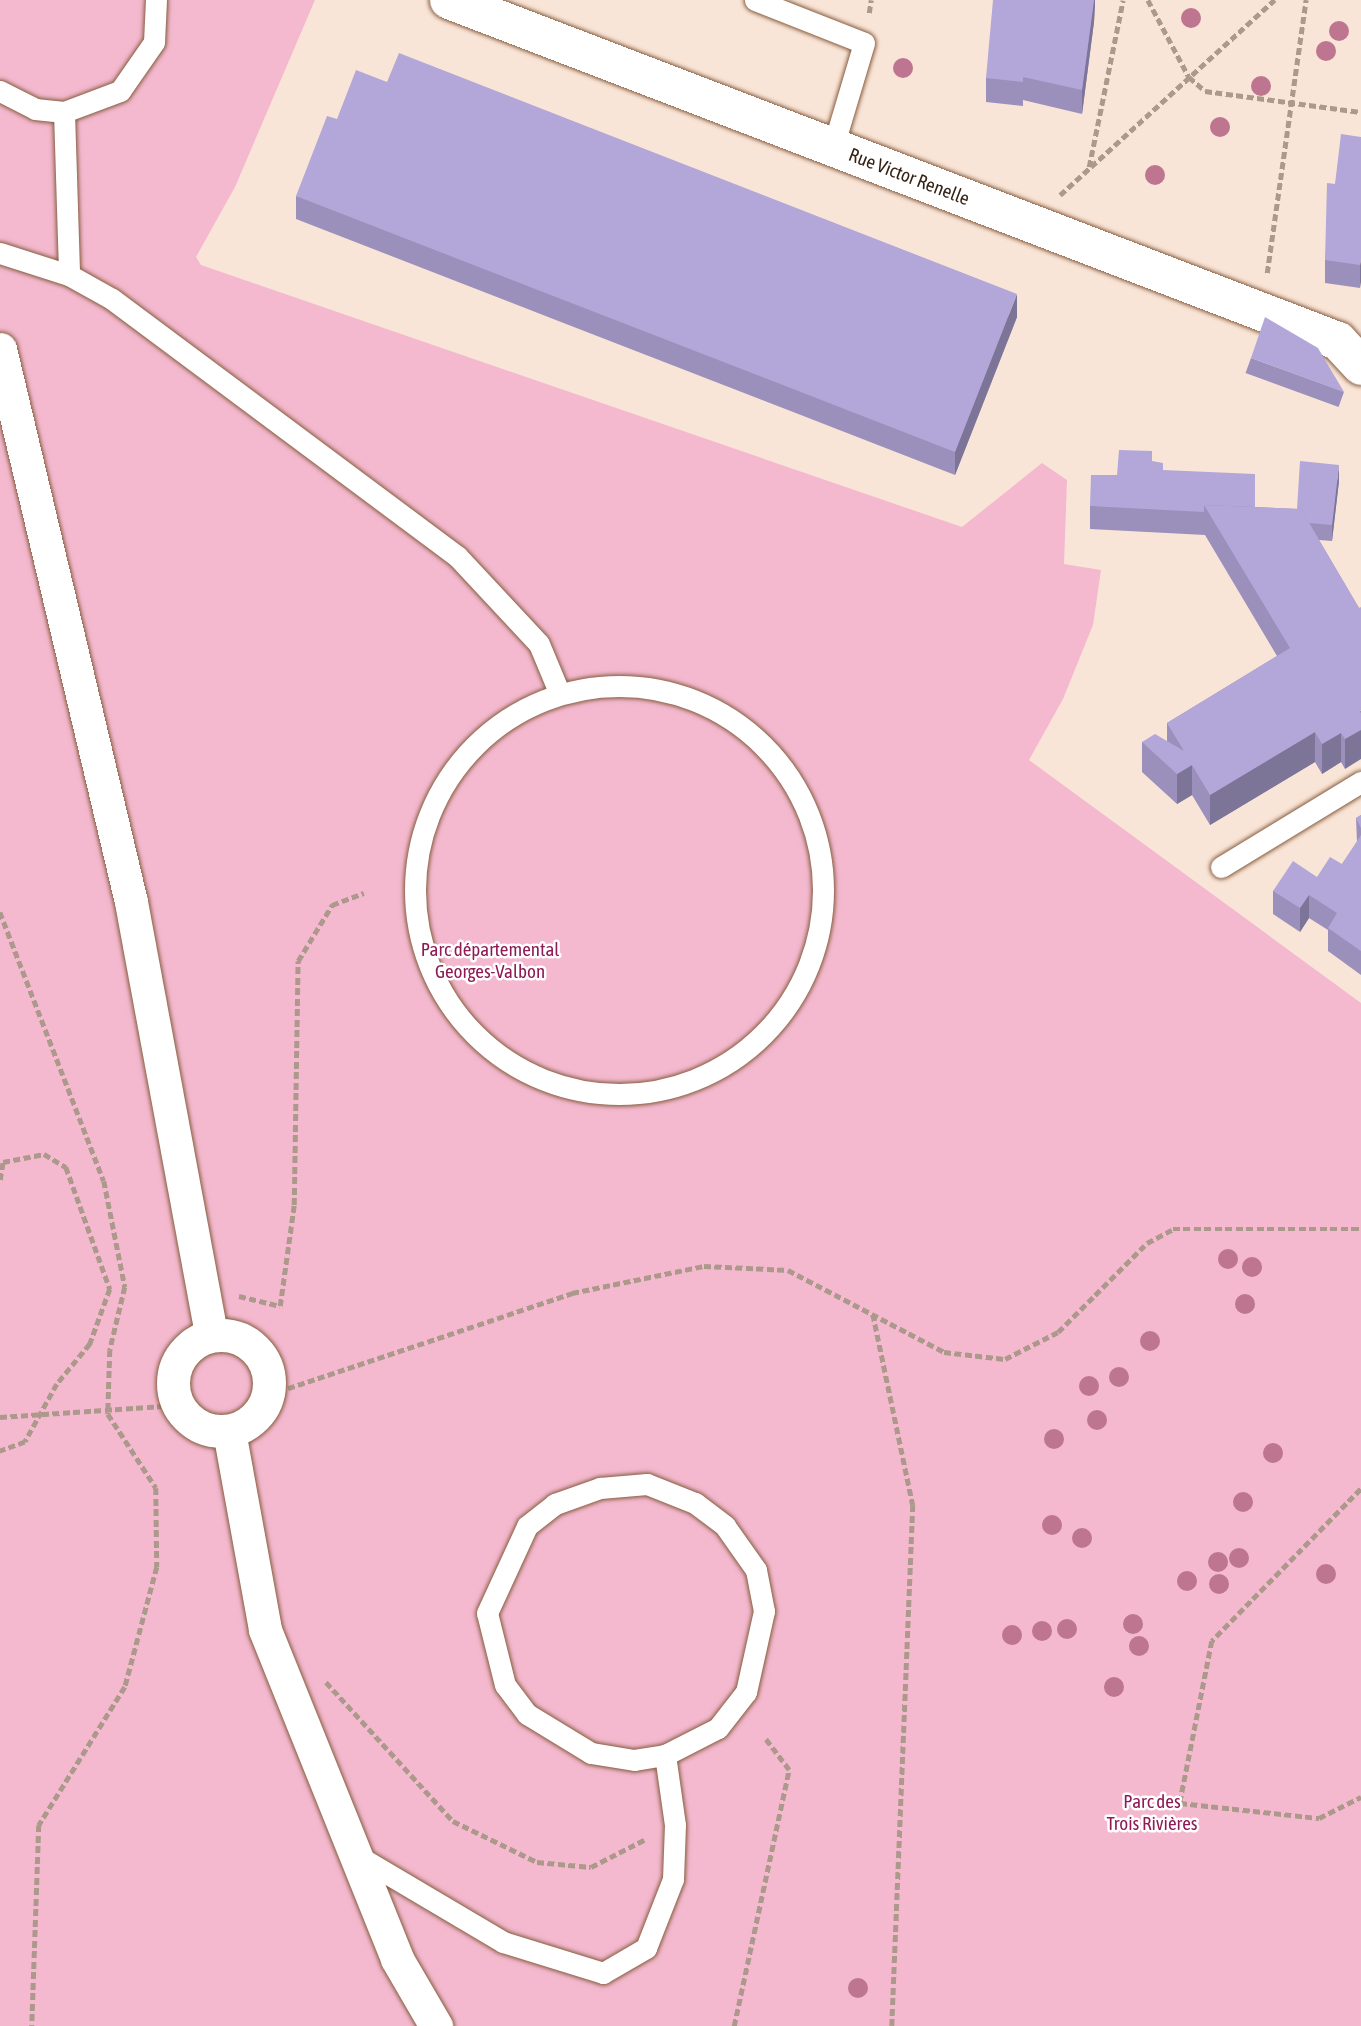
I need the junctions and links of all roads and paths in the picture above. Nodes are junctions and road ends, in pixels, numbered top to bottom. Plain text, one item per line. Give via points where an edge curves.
1 (156, 0) edge
2 (449, 0) edge
3 (755, 0) edge
4 (1123, 0) edge
5 (1148, 0) edge
6 (1274, 0) edge
7 (1306, 0) edge
8 (1189, 77) junction
9 (0, 91) edge
10 (1292, 103) junction
11 (64, 112) junction
12 (1361, 112) edge
13 (833, 147) junction
14 (1088, 170) junction
15 (1030, 223) junction
16 (0, 253) edge
17 (69, 275) junction
18 (1262, 312) junction
19 (0, 349) edge
20 (1361, 366) edge
21 (559, 692) junction
22 (1361, 782) edge
23 (1221, 867) dead end
24 (364, 892) dead end
25 (0, 912) edge
26 (0, 1180) edge
27 (1361, 1229) edge
28 (202, 1286) junction
29 (873, 1314) junction
30 (211, 1335) junction
31 (268, 1395) junction
32 (178, 1405) junction
33 (41, 1413) junction
34 (108, 1414) junction
35 (0, 1417) edge
36 (229, 1431) junction
37 (0, 1451) edge
38 (1361, 1489) edge
39 (318, 1673) dead end
40 (764, 1737) dead end
41 (665, 1755) junction
42 (1361, 1797) edge
43 (675, 1825) junction
44 (354, 1854) junction
45 (32, 2026) edge
46 (436, 2026) edge
47 (734, 2026) edge
48 (892, 2026) edge

1 - 11 lane via 154,42 140,69 120,91
2 - 13 street, Rue Victor Renelle
3 - 13 lane via 864,43
4 - 14 path
5 - 8 path
6 - 8 path
7 - 10 path
8 - 10 path via 1205,91
8 - 14 path
9 - 11 lane via 35,109
10 - 12 path
10 - 18 path
11 - 17 lane
13 - 15 street, Rue Victor Renelle
14 - 15 path
15 - 18 street, Rue Victor Renelle
16 - 17 lane
17 - 21 lane via 112,299 457,556 539,644
18 - 20 street, Rue Victor Renelle via 1338,341
19 - 28 street via 131,902
21 - 21 lane via 606,685 656,689 700,707 752,736 792,772 815,821 825,881 818,931 799,983 768,1037 713,1075 654,1093 592,1094 511,1062 456,1019 430,980 411,915 421,835 449,776 491,730
22 - 23 lane
24 - 28 path via 331,905 298,961 294,1205 280,1306
25 - 34 path via 104,1181 125,1287 110,1350
26 - 33 path via 3,1163 44,1154 66,1167 110,1289 90,1344
27 - 29 path via 1173,1228 1147,1243 1058,1332 1005,1359 944,1352
28 - 30 street
29 - 31 path via 788,1270 704,1266 572,1293
29 - 48 path via 913,1505
30 - 31 street via 243,1339 256,1349 270,1379
30 - 32 street via 177,1362
31 - 36 street via 254,1418
32 - 34 path
32 - 36 street via 199,1426
33 - 34 path
33 - 35 path
33 - 37 path via 25,1442
34 - 45 path via 156,1488 157,1567 125,1687 39,1825
36 - 44 street via 265,1630
38 - 42 path via 1212,1641 1180,1803 1319,1818
39 - 43 path via 453,1821 537,1862 591,1867
40 - 47 path via 789,1770
41 - 41 lane via 623,1759 558,1738 527,1714 505,1685 492,1654 487,1614 527,1526 555,1504 600,1488 647,1484 695,1503 725,1525 756,1570 764,1611 746,1692 718,1728
41 - 43 lane
43 - 44 lane via 673,1879 646,1948 603,1973 503,1942
44 - 46 street via 397,1959

